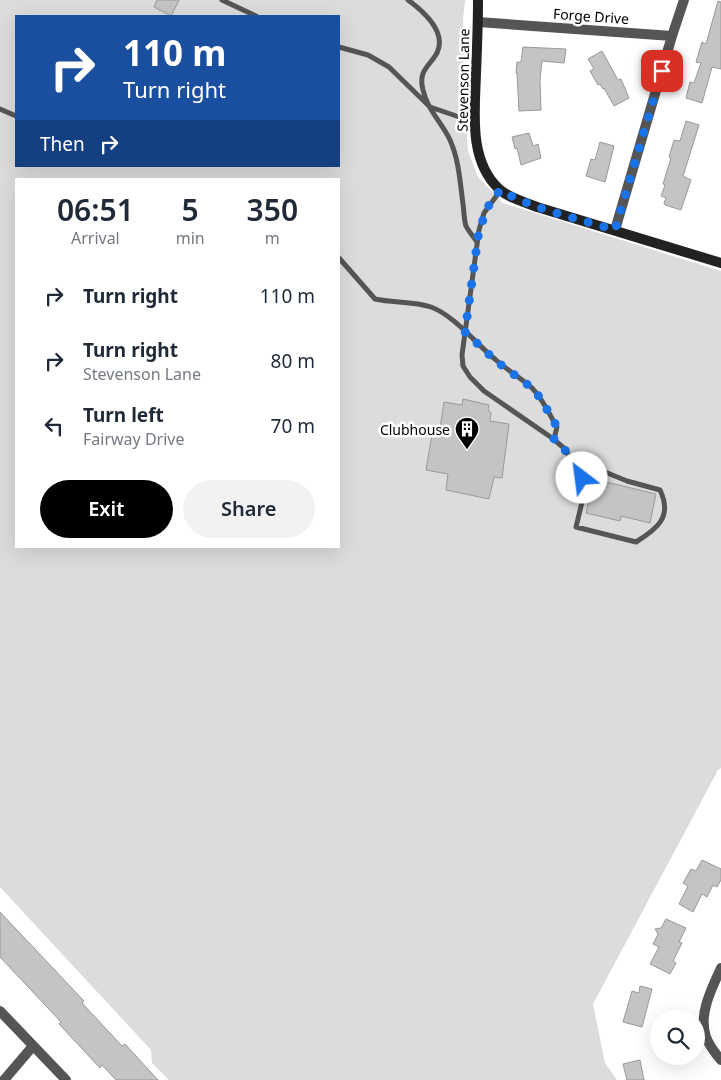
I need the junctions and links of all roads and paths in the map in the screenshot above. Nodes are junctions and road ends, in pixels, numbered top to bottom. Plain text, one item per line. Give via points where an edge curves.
1 (222, 0) edge
2 (408, 0) edge
3 (478, 0) edge
4 (684, 0) edge
5 (254, 15) edge
6 (478, 22) junction
7 (672, 36) junction
8 (340, 47) edge
9 (430, 107) junction
10 (0, 109) edge
11 (15, 116) edge
12 (475, 122) junction
13 (500, 190) junction
14 (615, 230) junction
15 (478, 242) junction
16 (340, 259) edge
17 (721, 262) edge
18 (465, 332) junction
19 (554, 439) junction
20 (578, 467) junction
21 (721, 968) edge
22 (0, 1011) edge
23 (33, 1046) junction
24 (721, 1060) edge
25 (4, 1080) edge
26 (66, 1080) edge

1 - 5 lane
2 - 9 lane via 434,24 438,36 438,51 422,75 423,91
3 - 6 street, Stevenson Lane
4 - 7 street
6 - 7 street, Forge Drive
6 - 12 street, Stevenson Lane
7 - 14 street
8 - 9 lane via 368,55 384,64
9 - 12 lane
9 - 15 lane via 450,139 458,166 466,226
10 - 11 lane
12 - 13 street, Stevenson Lane via 484,168
13 - 14 street, Stevenson Lane via 530,204
13 - 15 lane via 484,213
14 - 17 street, Stevenson Lane
15 - 18 lane
16 - 18 lane via 375,299 432,308 456,322
18 - 19 lane via 532,388 557,427
18 - 19 lane via 463,366 470,377 484,391
19 - 20 lane
20 - 20 lane via 585,490 576,527 636,542 655,530 663,519 664,497 660,490
21 - 24 street via 707,1003 704,1023 705,1036
22 - 23 street
23 - 25 street
23 - 26 street

